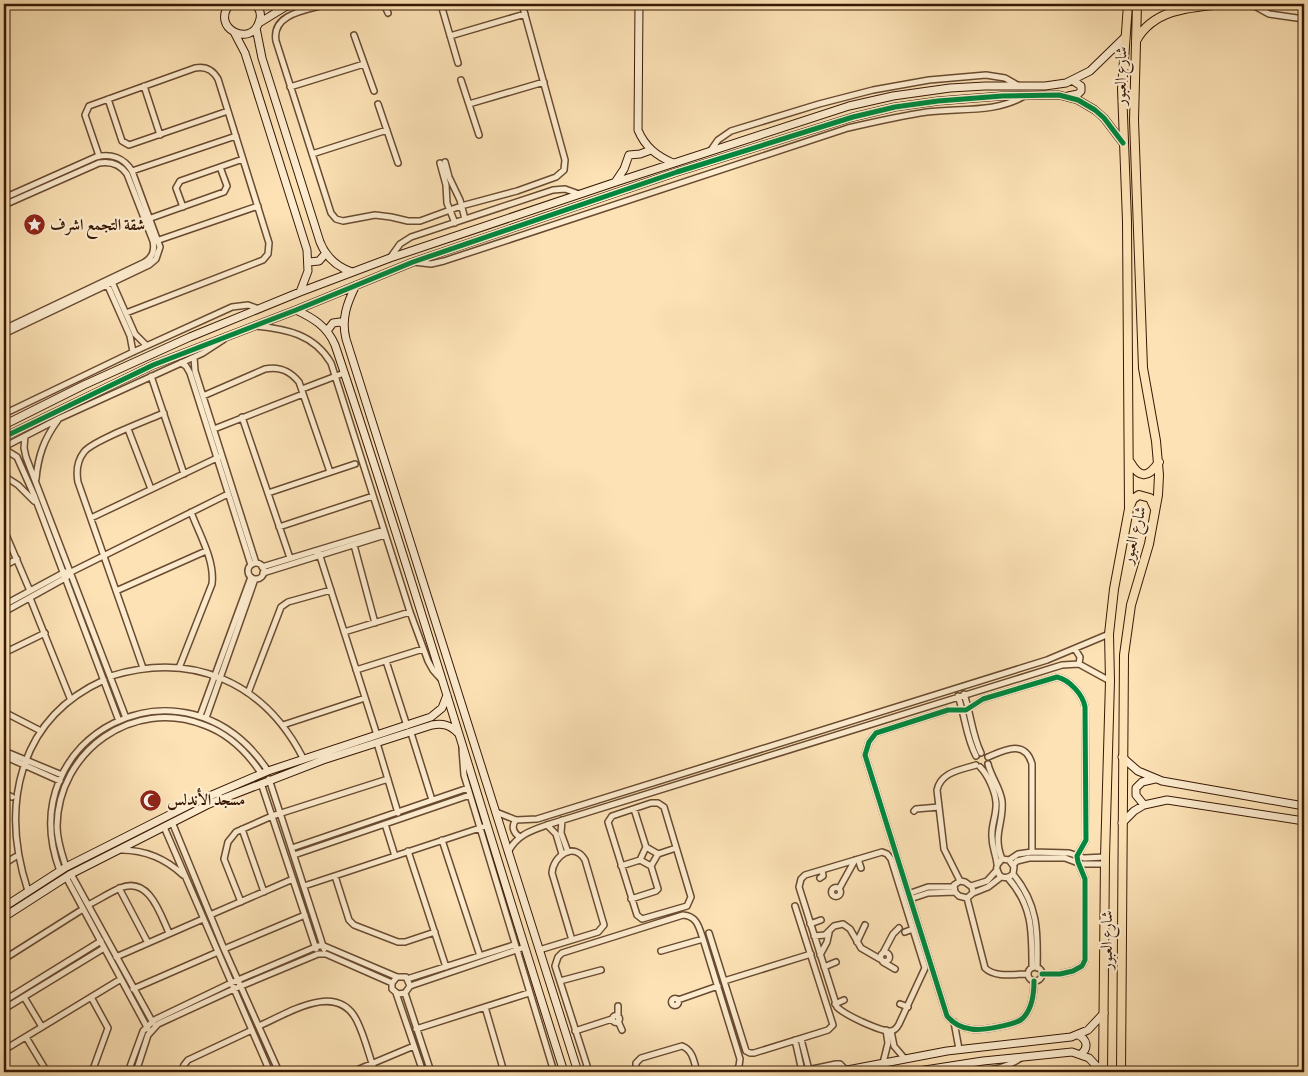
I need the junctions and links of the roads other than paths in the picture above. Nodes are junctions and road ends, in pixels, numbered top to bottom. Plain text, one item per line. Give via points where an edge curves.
1 (229, 4) edge
2 (255, 4) edge
3 (295, 4) edge
4 (328, 4) edge
5 (384, 4) edge
6 (522, 4) edge
7 (639, 4) edge
8 (1128, 4) edge
9 (1136, 4) edge
10 (1158, 4) edge
11 (1224, 4) edge
12 (1251, 4) edge
13 (1280, 4) edge
14 (1304, 4) edge
15 (284, 5) edge
16 (442, 8) dead end
17 (1188, 8) junction
18 (388, 14) dead end
19 (525, 14) junction
20 (1304, 19) edge
21 (258, 26) junction
22 (234, 32) junction
23 (354, 35) dead end
24 (450, 36) junction
25 (1124, 38) junction
26 (1135, 42) junction
27 (458, 63) dead end
28 (364, 64) junction
29 (461, 80) dead end
30 (1072, 80) junction
31 (544, 82) junction
32 (144, 86) junction
33 (290, 86) junction
34 (1019, 86) junction
35 (374, 91) dead end
36 (1024, 96) junction
37 (1066, 96) junction
38 (108, 99) junction
39 (378, 104) dead end
40 (469, 104) junction
41 (228, 111) junction
42 (387, 130) junction
43 (479, 134) dead end
44 (160, 135) junction
45 (236, 136) junction
46 (1123, 143) junction
47 (651, 150) junction
48 (711, 150) junction
49 (312, 154) junction
50 (99, 156) junction
51 (243, 159) junction
52 (398, 163) dead end
53 (673, 163) junction
54 (220, 167) junction
55 (76, 169) junction
56 (132, 172) junction
57 (616, 182) junction
58 (579, 194) junction
59 (459, 197) junction
60 (4, 198) edge
61 (447, 200) junction
62 (4, 205) edge
63 (258, 206) junction
64 (462, 206) junction
65 (183, 207) junction
66 (450, 210) junction
67 (150, 218) junction
68 (465, 219) junction
69 (455, 223) junction
70 (159, 240) junction
71 (326, 253) junction
72 (390, 258) junction
73 (309, 262) junction
74 (414, 262) junction
75 (352, 272) junction
76 (111, 281) junction
77 (329, 281) junction
78 (356, 285) junction
79 (316, 286) junction
80 (300, 292) junction
81 (335, 294) junction
82 (321, 300) junction
83 (259, 308) junction
84 (296, 310) junction
85 (126, 313) junction
86 (127, 323) junction
87 (344, 324) junction
88 (255, 326) junction
89 (4, 328) edge
90 (327, 330) junction
91 (4, 334) edge
92 (137, 336) junction
93 (225, 337) junction
94 (131, 339) junction
95 (146, 345) junction
96 (132, 352) junction
97 (194, 357) junction
98 (181, 363) junction
99 (344, 372) junction
100 (151, 376) junction
101 (336, 376) junction
102 (302, 392) junction
103 (203, 396) junction
104 (164, 413) junction
105 (4, 414) edge
106 (60, 418) junction
107 (242, 418) junction
108 (4, 425) edge
109 (214, 428) junction
110 (128, 429) junction
111 (4, 436) edge
112 (25, 436) junction
113 (4, 448) edge
114 (220, 457) junction
115 (1129, 460) junction
116 (1159, 462) junction
117 (355, 464) dead end
118 (330, 472) junction
119 (184, 474) junction
120 (4, 476) edge
121 (36, 479) junction
122 (151, 490) junction
123 (268, 493) junction
124 (228, 494) junction
125 (373, 496) junction
126 (37, 504) junction
127 (1128, 509) junction
128 (1155, 509) junction
129 (191, 512) junction
130 (91, 518) junction
131 (280, 526) junction
132 (4, 530) edge
133 (384, 532) junction
134 (354, 545) junction
135 (412, 550) junction
136 (206, 552) junction
137 (319, 552) junction
138 (401, 553) junction
139 (104, 556) junction
140 (290, 558) junction
141 (17, 559) junction
142 (253, 564) junction
143 (4, 566) edge
144 (263, 570) junction
145 (71, 572) junction
146 (64, 575) junction
147 (253, 578) junction
148 (331, 590) junction
149 (30, 591) junction
150 (116, 591) junction
151 (30, 598) junction
152 (4, 605) edge
153 (4, 612) edge
154 (410, 612) junction
155 (375, 622) junction
156 (44, 632) junction
157 (344, 632) junction
158 (1109, 634) junction
159 (424, 649) junction
160 (1075, 649) junction
161 (4, 653) edge
162 (386, 661) junction
163 (1078, 664) junction
164 (143, 668) junction
165 (179, 668) junction
166 (356, 670) junction
167 (111, 676) junction
168 (218, 677) junction
169 (104, 680) junction
170 (442, 680) junction
171 (1110, 681) junction
172 (447, 692) junction
173 (248, 693) junction
174 (961, 695) junction
175 (70, 698) junction
176 (365, 698) junction
177 (966, 710) junction
178 (4, 712) edge
179 (200, 716) junction
180 (126, 718) junction
181 (206, 718) junction
182 (431, 718) junction
183 (119, 720) junction
184 (435, 724) junction
185 (283, 725) junction
186 (409, 729) junction
187 (39, 730) junction
188 (459, 734) junction
189 (377, 739) junction
190 (462, 746) junction
191 (4, 751) edge
192 (979, 755) junction
193 (4, 756) edge
194 (988, 757) junction
195 (1122, 757) junction
196 (301, 759) junction
197 (22, 761) junction
198 (290, 763) junction
199 (988, 764) junction
200 (978, 766) junction
201 (304, 767) junction
202 (293, 771) junction
203 (265, 772) junction
204 (61, 778) junction
205 (388, 779) junction
206 (1156, 779) junction
207 (270, 780) junction
208 (261, 783) junction
209 (468, 788) junction
210 (4, 793) edge
211 (470, 795) junction
212 (12, 797) junction
213 (630, 799) junction
214 (432, 800) junction
215 (1144, 805) junction
216 (1304, 806) edge
217 (939, 807) junction
218 (634, 809) junction
219 (914, 811) dead end
220 (398, 812) junction
221 (496, 812) junction
222 (281, 813) junction
223 (272, 816) junction
224 (400, 818) junction
225 (516, 820) junction
226 (562, 820) junction
227 (1304, 821) edge
228 (172, 822) junction
229 (385, 824) junction
230 (1122, 824) junction
231 (547, 825) junction
232 (164, 827) junction
233 (483, 827) junction
234 (242, 829) junction
235 (176, 833) junction
236 (168, 837) junction
237 (520, 837) junction
238 (442, 840) junction
239 (646, 847) junction
240 (292, 848) junction
241 (676, 848) junction
242 (118, 850) junction
243 (408, 851) junction
244 (507, 852) junction
245 (1032, 852) junction
246 (565, 853) junction
247 (294, 854) junction
248 (658, 854) junction
249 (395, 856) junction
250 (496, 856) junction
251 (15, 857) junction
252 (865, 857) junction
253 (856, 859) junction
254 (1002, 859) junction
255 (1077, 859) junction
256 (640, 860) junction
257 (1104, 860) junction
258 (868, 862) dead end
259 (1011, 862) junction
260 (4, 864) edge
261 (838, 865) junction
262 (621, 866) junction
263 (651, 866) junction
264 (997, 867) junction
265 (861, 868) dead end
266 (63, 869) junction
267 (822, 870) junction
268 (847, 875) junction
269 (69, 876) junction
270 (184, 876) junction
271 (334, 876) junction
272 (1011, 876) junction
273 (1001, 877) junction
274 (820, 878) dead end
275 (293, 880) junction
276 (960, 881) junction
277 (304, 886) junction
278 (971, 886) junction
279 (120, 888) junction
280 (954, 889) junction
281 (264, 892) junction
282 (973, 893) junction
283 (26, 895) junction
284 (909, 896) junction
285 (967, 898) junction
286 (631, 899) junction
287 (845, 900) dead end
288 (241, 902) junction
289 (795, 906) dead end
290 (4, 907) edge
291 (86, 907) junction
292 (210, 915) junction
293 (305, 915) junction
294 (4, 917) edge
295 (203, 919) junction
296 (821, 920) dead end
297 (810, 924) junction
298 (866, 925) dead end
299 (899, 928) dead end
300 (913, 929) junction
301 (435, 932) junction
302 (829, 932) junction
303 (905, 932) dead end
304 (169, 933) junction
305 (709, 933) dead end
306 (814, 936) junction
307 (702, 939) junction
308 (572, 940) junction
309 (101, 941) junction
310 (148, 942) junction
311 (857, 942) junction
312 (324, 946) junction
313 (316, 947) junction
314 (515, 947) junction
315 (525, 947) junction
316 (104, 948) junction
317 (224, 949) junction
318 (539, 950) junction
319 (660, 951) dead end
320 (218, 952) junction
321 (318, 954) junction
322 (326, 954) junction
323 (810, 954) junction
324 (820, 955) junction
325 (480, 956) junction
326 (116, 957) junction
327 (882, 958) junction
328 (4, 959) edge
329 (836, 962) dead end
330 (446, 967) junction
331 (824, 967) junction
332 (1035, 968) junction
333 (895, 969) dead end
334 (601, 970) dead end
335 (1028, 974) junction
336 (1042, 974) junction
337 (397, 977) junction
338 (121, 979) junction
339 (407, 979) junction
340 (238, 980) junction
341 (560, 981) junction
342 (724, 981) junction
343 (1034, 981) junction
344 (392, 982) junction
345 (231, 983) junction
346 (241, 986) junction
347 (410, 986) junction
348 (718, 986) junction
349 (133, 989) junction
350 (234, 989) junction
351 (396, 993) junction
352 (405, 993) junction
353 (529, 993) junction
354 (24, 997) junction
355 (91, 997) junction
356 (5, 998) edge
357 (678, 1000) dead end
358 (844, 1000) dead end
359 (835, 1004) junction
360 (900, 1004) dead end
361 (618, 1006) dead end
362 (485, 1007) junction
363 (908, 1007) junction
364 (4, 1009) edge
365 (1104, 1013) junction
366 (616, 1019) junction
367 (954, 1022) junction
368 (153, 1024) junction
369 (147, 1026) junction
370 (259, 1026) junction
371 (42, 1027) junction
372 (416, 1029) junction
373 (252, 1030) junction
374 (575, 1030) junction
375 (622, 1030) dead end
376 (888, 1030) junction
377 (150, 1032) junction
378 (565, 1033) junction
379 (1078, 1035) junction
380 (26, 1037) junction
381 (798, 1040) junction
382 (414, 1046) junction
383 (959, 1049) junction
384 (4, 1050) edge
385 (1081, 1054) junction
386 (1023, 1056) junction
387 (905, 1058) junction
388 (883, 1063) junction
389 (372, 1064) junction
390 (846, 1070) junction
391 (47, 1072) edge
392 (92, 1072) edge
393 (128, 1072) edge
394 (136, 1072) edge
395 (181, 1072) edge
396 (270, 1072) edge
397 (279, 1072) edge
398 (352, 1072) edge
399 (375, 1072) edge
400 (423, 1072) edge
401 (431, 1072) edge
402 (504, 1072) edge
403 (554, 1072) edge
404 (564, 1072) edge
405 (578, 1072) edge
406 (588, 1072) edge
407 (636, 1072) edge
408 (696, 1072) edge
409 (734, 1072) edge
410 (804, 1072) edge
411 (837, 1072) edge
412 (912, 1072) edge
413 (976, 1072) edge
414 (1103, 1072) edge
415 (1121, 1072) edge

1 - 22 street via 225,21
2 - 21 street via 260,14
3 - 15 street
4 - 33 street via 287,16 276,28 276,41
5 - 18 street
6 - 19 street
7 - 47 street via 637,125
8 - 25 main road, شارع العبور
9 - 26 main road, شارع العبور
10 - 17 main road
11 - 17 main road
12 - 20 street via 1269,14
13 - 14 main road
15 - 21 street
16 - 24 street
17 - 26 main road via 1151,22 1141,30
19 - 24 street
19 - 31 street
21 - 22 street via 246,34
21 - 71 street via 268,77
22 - 73 street via 247,58
23 - 28 street
24 - 27 street
25 - 30 street via 1096,67
25 - 46 main road, شارع العبور
26 - 116 main road, شارع العبور via 1134,120 1143,368
28 - 33 street
28 - 35 street
29 - 40 street
30 - 34 street via 1052,86
30 - 37 street via 1081,86 1081,91
31 - 40 street
31 - 64 street via 565,160 564,170 543,182
32 - 38 street
32 - 41 street via 195,68 207,68 218,79
32 - 44 street
33 - 49 street
34 - 48 street via 941,89 871,101
34 - 48 street via 1005,78 986,75 929,80 873,90 731,131
36 - 37 street
36 - 74 street via 917,104 831,123
36 - 74 street via 1002,106 911,115 848,128 444,262
37 - 46 street via 1095,110
38 - 44 street via 124,144
38 - 50 street via 92,105 85,112
39 - 42 street
40 - 43 street
41 - 44 street
41 - 45 street
42 - 49 street
42 - 52 street
45 - 51 street
45 - 56 street
46 - 115 main road, شارع العبور via 1127,221
47 - 53 street
47 - 57 street via 629,155
48 - 53 street
49 - 66 street via 331,213 338,220 375,215 416,222
50 - 55 street
50 - 56 street via 120,159
51 - 54 street
51 - 63 street
53 - 57 street
54 - 65 street via 226,186 224,192
54 - 65 street via 178,182 176,190
55 - 60 street
55 - 62 street
55 - 76 street via 102,162 113,163 122,169 127,174 154,241 154,250 148,260
56 - 67 street
57 - 58 street
58 - 68 street via 557,189
58 - 72 street
59 - 61 street
59 - 61 street via 442,163
59 - 64 street
61 - 66 street
63 - 70 street
63 - 85 street via 269,243 270,251 266,257
64 - 66 street
64 - 68 street
65 - 67 street
66 - 69 street
67 - 70 street
68 - 69 street
69 - 72 street via 407,239
70 - 76 street via 160,250 154,261
71 - 73 street via 319,261
71 - 75 street via 339,266
72 - 75 street
73 - 80 street
74 - 78 street
75 - 77 street
76 - 85 street
76 - 86 street
76 - 89 street
76 - 91 street
77 - 79 street
77 - 81 street via 329,287
78 - 81 street
78 - 87 street via 347,305
79 - 80 street
79 - 82 street
80 - 83 street
81 - 82 street
82 - 84 street
83 - 95 street via 232,306
83 - 108 street via 124,367
84 - 88 street
84 - 90 street
85 - 86 street
86 - 92 street
86 - 94 street
87 - 90 street via 335,323
87 - 135 street
88 - 93 street
88 - 101 street via 288,330 305,337 324,353
90 - 99 street
92 - 94 street
92 - 95 street
93 - 97 street via 208,351
93 - 111 street via 153,365
94 - 96 street
95 - 96 street
96 - 105 street
97 - 98 street
97 - 103 street
98 - 100 street
98 - 114 street via 190,372
99 - 101 street
99 - 138 street
100 - 104 street
100 - 106 street
101 - 102 street
101 - 125 street
102 - 103 street via 292,374 272,368
102 - 107 street
102 - 118 street
103 - 109 street
104 - 110 street
104 - 119 street
106 - 112 street
106 - 121 street via 42,446
107 - 109 street
107 - 123 street
109 - 114 street
110 - 122 street
110 - 130 street via 91,445 79,461 77,476
112 - 113 street
112 - 121 street via 25,452
113 - 126 street via 18,460
114 - 119 street
114 - 124 street
114 - 142 street
115 - 116 main road via 1142,474 1150,472
115 - 127 main road, شارع العبور
116 - 128 main road, شارع العبور
117 - 118 street
118 - 123 street
119 - 122 street
120 - 126 street
121 - 145 street
122 - 130 street
123 - 131 street
124 - 129 street
124 - 142 street
125 - 131 street
125 - 133 street
126 - 146 street
127 - 128 main road via 1139,495 1150,498
127 - 158 main road, شارع العبور
128 - 195 main road, شارع العبور via 1126,631
129 - 136 street
129 - 139 street
130 - 139 street
131 - 140 street
132 - 141 street
133 - 134 street
133 - 137 street
133 - 154 street
134 - 137 street
134 - 155 street
135 - 138 street
135 - 221 street
136 - 150 street
136 - 165 street via 212,569 212,584
137 - 140 street
137 - 144 street
137 - 148 street
138 - 170 street
139 - 145 street
139 - 150 street
140 - 144 street
141 - 143 street
141 - 149 street
142 - 144 street
142 - 147 street via 248,571
144 - 147 street via 260,578
145 - 146 street
145 - 167 street
146 - 149 street
146 - 151 street
146 - 169 street
147 - 168 street
148 - 157 street
148 - 173 street via 281,607
149 - 152 street
150 - 164 street
151 - 153 street
151 - 156 street
154 - 155 street
154 - 159 street
155 - 157 street
156 - 161 street
156 - 175 street
157 - 166 street
158 - 160 street
158 - 171 main road, شارع العبور
159 - 162 street
159 - 170 street via 430,666
160 - 163 street via 1080,655
160 - 225 street via 537,819
162 - 166 street
162 - 186 street
163 - 171 street
163 - 174 street via 1062,665
164 - 165 street
164 - 167 street
165 - 168 street
166 - 176 street
167 - 180 street
168 - 173 street
168 - 179 street
168 - 181 street
169 - 175 street
169 - 183 street
170 - 172 street
171 - 257 main road, شارع العبور
172 - 182 street via 442,708
172 - 188 street
173 - 185 street
174 - 177 street
174 - 213 street
175 - 187 street
176 - 185 street
176 - 189 street
177 - 192 street via 968,740
177 - 255 street via 982,699 1054,677 1067,681 1081,695 1086,708 1086,840
177 - 284 street via 945,711 876,734 866,751
178 - 187 street
179 - 180 street via 153,711
179 - 181 street
180 - 183 street
181 - 203 street via 236,734 249,746
182 - 184 street via 436,720
182 - 186 street
183 - 204 street via 85,744
184 - 186 street
184 - 188 street via 447,725
185 - 196 street
186 - 189 street
186 - 214 street
187 - 197 street
188 - 190 street
189 - 196 street
189 - 201 street
189 - 205 street
190 - 209 street
190 - 233 street
191 - 197 street
192 - 194 street
192 - 200 street via 974,761
193 - 197 street
194 - 199 street
194 - 245 street via 1012,748 1030,758
195 - 206 street
195 - 230 main road, شارع العبور
196 - 198 street
196 - 201 street
197 - 204 street
197 - 212 street
198 - 202 street
198 - 203 street
199 - 200 street via 983,768
199 - 254 street via 1002,802 997,840
200 - 217 street via 942,778 937,790
200 - 264 street via 995,797 991,840
201 - 202 street
202 - 207 street
203 - 266 street via 191,804
203 - 266 street via 239,746 204,724 164,718 132,723 112,731 86,752 64,787 57,827
204 - 266 street via 51,826 54,851
205 - 220 street
205 - 222 street
206 - 215 street via 1142,782 1136,788 1136,795
206 - 216 street
207 - 208 street
207 - 222 street
208 - 223 street
208 - 228 street
209 - 211 street
209 - 214 street
210 - 212 street
211 - 224 street
211 - 233 street
212 - 251 street via 10,817
213 - 218 street
213 - 226 street
214 - 220 street
215 - 227 street via 1173,800
215 - 230 street
217 - 219 street
217 - 276 street via 944,849
218 - 239 street
218 - 241 street via 655,803 664,807
218 - 262 street via 612,816 608,822
220 - 224 street
220 - 240 street
221 - 225 street
221 - 244 street
222 - 223 street
222 - 240 street
223 - 234 street
223 - 275 street
224 - 229 street
225 - 237 street via 513,829
226 - 231 street
226 - 246 street
228 - 232 street
228 - 235 street
229 - 247 street
229 - 249 street
230 - 415 main road, شارع العبور
231 - 237 street
231 - 246 street via 554,830
232 - 236 street
232 - 242 street
233 - 238 street
233 - 250 street
233 - 314 street
234 - 281 street
234 - 288 street via 228,842 224,860
235 - 236 street
235 - 292 street
236 - 270 street
237 - 244 street
238 - 243 street
238 - 325 street
239 - 248 street
239 - 256 street
240 - 247 street
241 - 248 street
241 - 286 street via 691,894 689,904 642,919
242 - 269 street
242 - 270 street via 138,851 157,857
243 - 249 street
243 - 301 street
244 - 250 street
244 - 318 street
245 - 255 street via 1067,852
245 - 259 street via 1018,854
246 - 308 street via 556,860 552,873
246 - 308 street via 580,854 585,860 604,922 601,930
247 - 277 street
248 - 263 street
249 - 271 street
250 - 315 street
251 - 260 street
251 - 283 street
252 - 253 street
252 - 258 street
252 - 300 street via 882,852 890,857
253 - 261 street
253 - 265 street
253 - 268 street
254 - 259 street
254 - 264 street
255 - 257 street
255 - 259 street via 1029,858
255 - 336 street via 1085,879 1085,960 1073,971
256 - 262 street
256 - 263 street
257 - 365 main road, شارع العبور
259 - 272 street
261 - 267 street
261 - 268 street
262 - 286 street
263 - 286 street via 657,890
264 - 273 street
264 - 278 street via 987,881
266 - 283 street
267 - 274 street
267 - 297 street via 805,875 799,884
268 - 287 street via 838,896
269 - 283 street
269 - 291 street
270 - 295 street
271 - 277 street
271 - 301 street via 349,920 354,925 398,942
272 - 273 street
272 - 332 street via 1027,894 1034,912 1038,934
273 - 282 street
275 - 281 street
275 - 293 street
276 - 278 street
276 - 280 street via 955,883
277 - 312 street
278 - 282 street
279 - 291 street
279 - 304 street via 134,886 147,892
279 - 310 street
280 - 284 street
280 - 285 street
281 - 288 street
282 - 285 street
283 - 290 street
283 - 294 street
284 - 367 street via 946,1014
285 - 335 street via 984,968 996,974
288 - 292 street
289 - 323 street
291 - 309 street
291 - 326 street
291 - 328 street
292 - 317 street
293 - 313 street
293 - 317 street
295 - 304 street
295 - 320 street
296 - 297 street
297 - 306 street
298 - 311 street
299 - 327 street
300 - 303 street
300 - 363 street via 925,970
301 - 330 street
302 - 306 street
302 - 311 street via 834,926 843,924 850,928
302 - 324 street
304 - 310 street
305 - 342 street
306 - 324 street
307 - 319 street
307 - 341 street via 695,920 683,915 562,952 555,963
307 - 348 street
308 - 318 street
309 - 316 street
309 - 356 street
310 - 326 street
311 - 327 street via 862,949
312 - 313 street
312 - 322 street
312 - 337 street
313 - 321 street
313 - 340 street
314 - 315 street
314 - 325 street
314 - 347 street
314 - 353 street
315 - 404 street
316 - 338 street
316 - 354 street
317 - 340 street
318 - 378 street
320 - 345 street
320 - 349 street
321 - 322 street
321 - 346 street
322 - 344 street
323 - 342 street
323 - 381 street via 832,1025 828,1030
324 - 331 street
325 - 330 street
326 - 349 street
327 - 333 street
329 - 331 street
330 - 339 street
331 - 359 street
332 - 335 street
332 - 336 street
334 - 341 street
335 - 343 street
336 - 343 street
337 - 339 street
337 - 344 street
338 - 355 street
338 - 369 street
339 - 347 street
340 - 345 street
340 - 346 street
341 - 374 street
342 - 381 street via 748,1052
343 - 367 street via 1033,998 1018,1022 975,1029
344 - 351 street
345 - 350 street
345 - 368 street
346 - 350 street
346 - 370 street
347 - 352 street
348 - 357 street
348 - 409 street via 740,1059
349 - 368 street
350 - 368 street
350 - 373 street
351 - 352 street
351 - 382 street
352 - 372 street
353 - 362 street
353 - 403 street
354 - 364 street
354 - 371 street
355 - 371 street
355 - 392 street via 108,1028
358 - 359 street
359 - 376 street via 842,1011
360 - 363 street
361 - 366 street
362 - 372 street
362 - 402 street
363 - 376 street via 898,1026
365 - 379 street via 1093,1026
365 - 414 main road, شارع العبور
366 - 374 street
366 - 375 street
367 - 383 street
368 - 369 street
368 - 377 street
369 - 377 street
369 - 393 street
370 - 389 street via 308,1003 336,1003 352,1013 357,1021
370 - 397 street
371 - 380 street
372 - 401 street
373 - 395 street via 188,1060
373 - 396 street
374 - 378 street
374 - 406 street
376 - 387 street via 894,1046
376 - 388 street
377 - 394 street
378 - 405 street
379 - 383 street
379 - 385 street via 1086,1042 1086,1049
380 - 384 street
380 - 391 street
381 - 410 street
382 - 389 street
382 - 400 street
383 - 387 street
385 - 386 street
385 - 414 street
386 - 412 street
386 - 413 street via 1003,1068
387 - 388 street
388 - 390 street
389 - 398 street
389 - 399 street
390 - 410 street via 836,1064
390 - 411 street
407 - 408 street via 636,1063 641,1058 682,1046 690,1052

